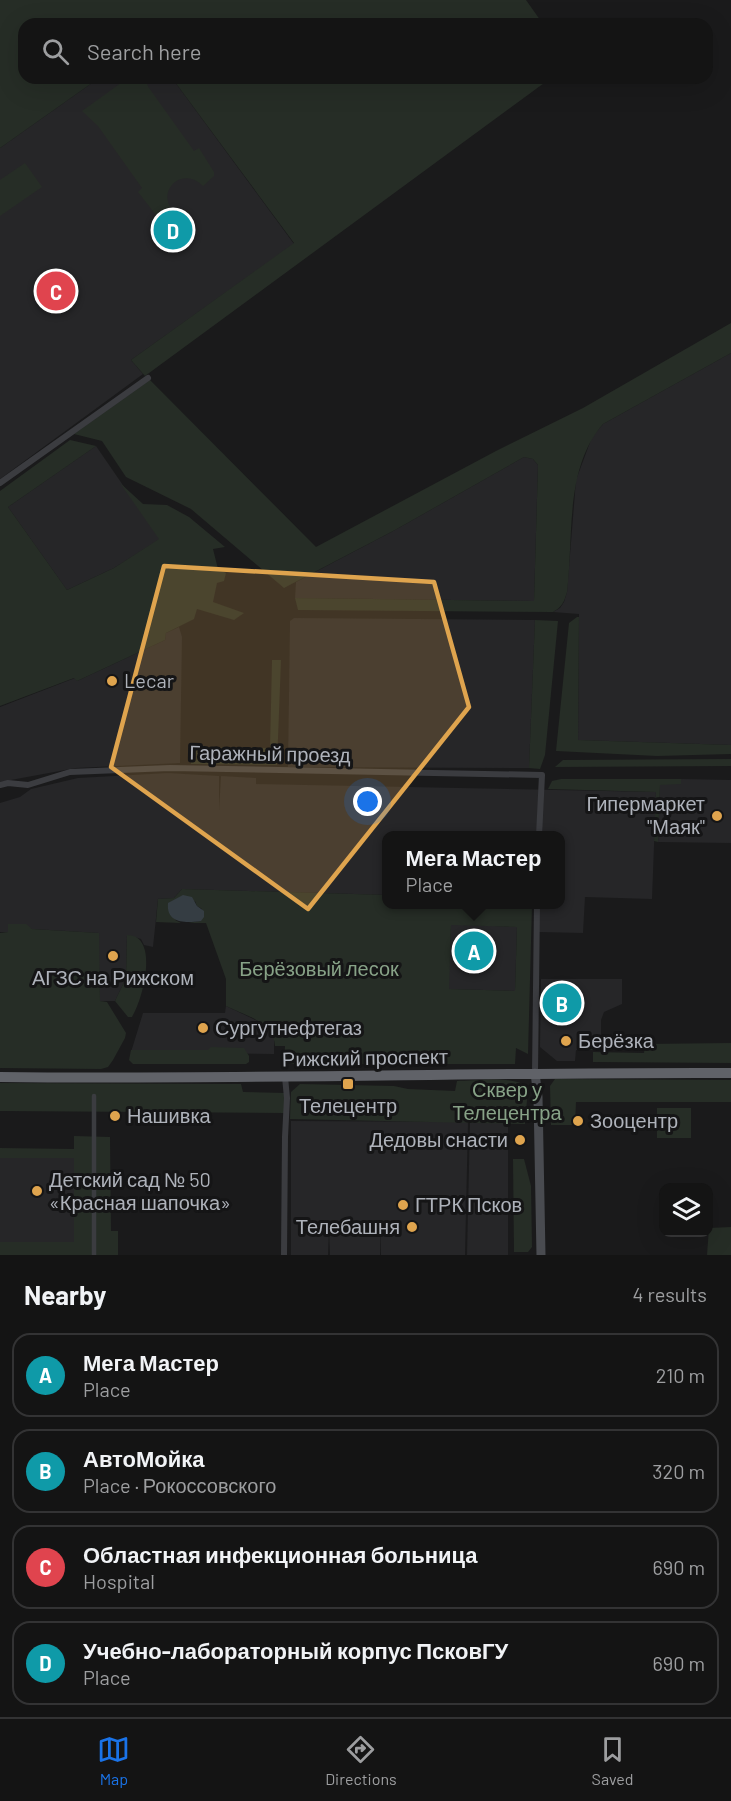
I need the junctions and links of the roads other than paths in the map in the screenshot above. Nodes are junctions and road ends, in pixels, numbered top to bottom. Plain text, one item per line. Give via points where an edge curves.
1 (148, 378) dead end
2 (0, 483) edge
3 (0, 785) edge
4 (539, 831) edge
5 (537, 909) edge
6 (535, 1073) junction
7 (731, 1073) edge
8 (0, 1077) edge
9 (285, 1077) junction
10 (94, 1096) dead end
11 (94, 1255) edge
12 (284, 1255) edge
13 (541, 1255) edge

1 - 2 street
3 - 4 street, Гаражный проезд via 28,785 70,772 170,768 542,775
5 - 6 street
6 - 7 highway, Рижский проспект
6 - 9 highway, Рижский проспект
6 - 13 main road
8 - 9 highway, Рижский проспект
9 - 12 street
10 - 11 street

